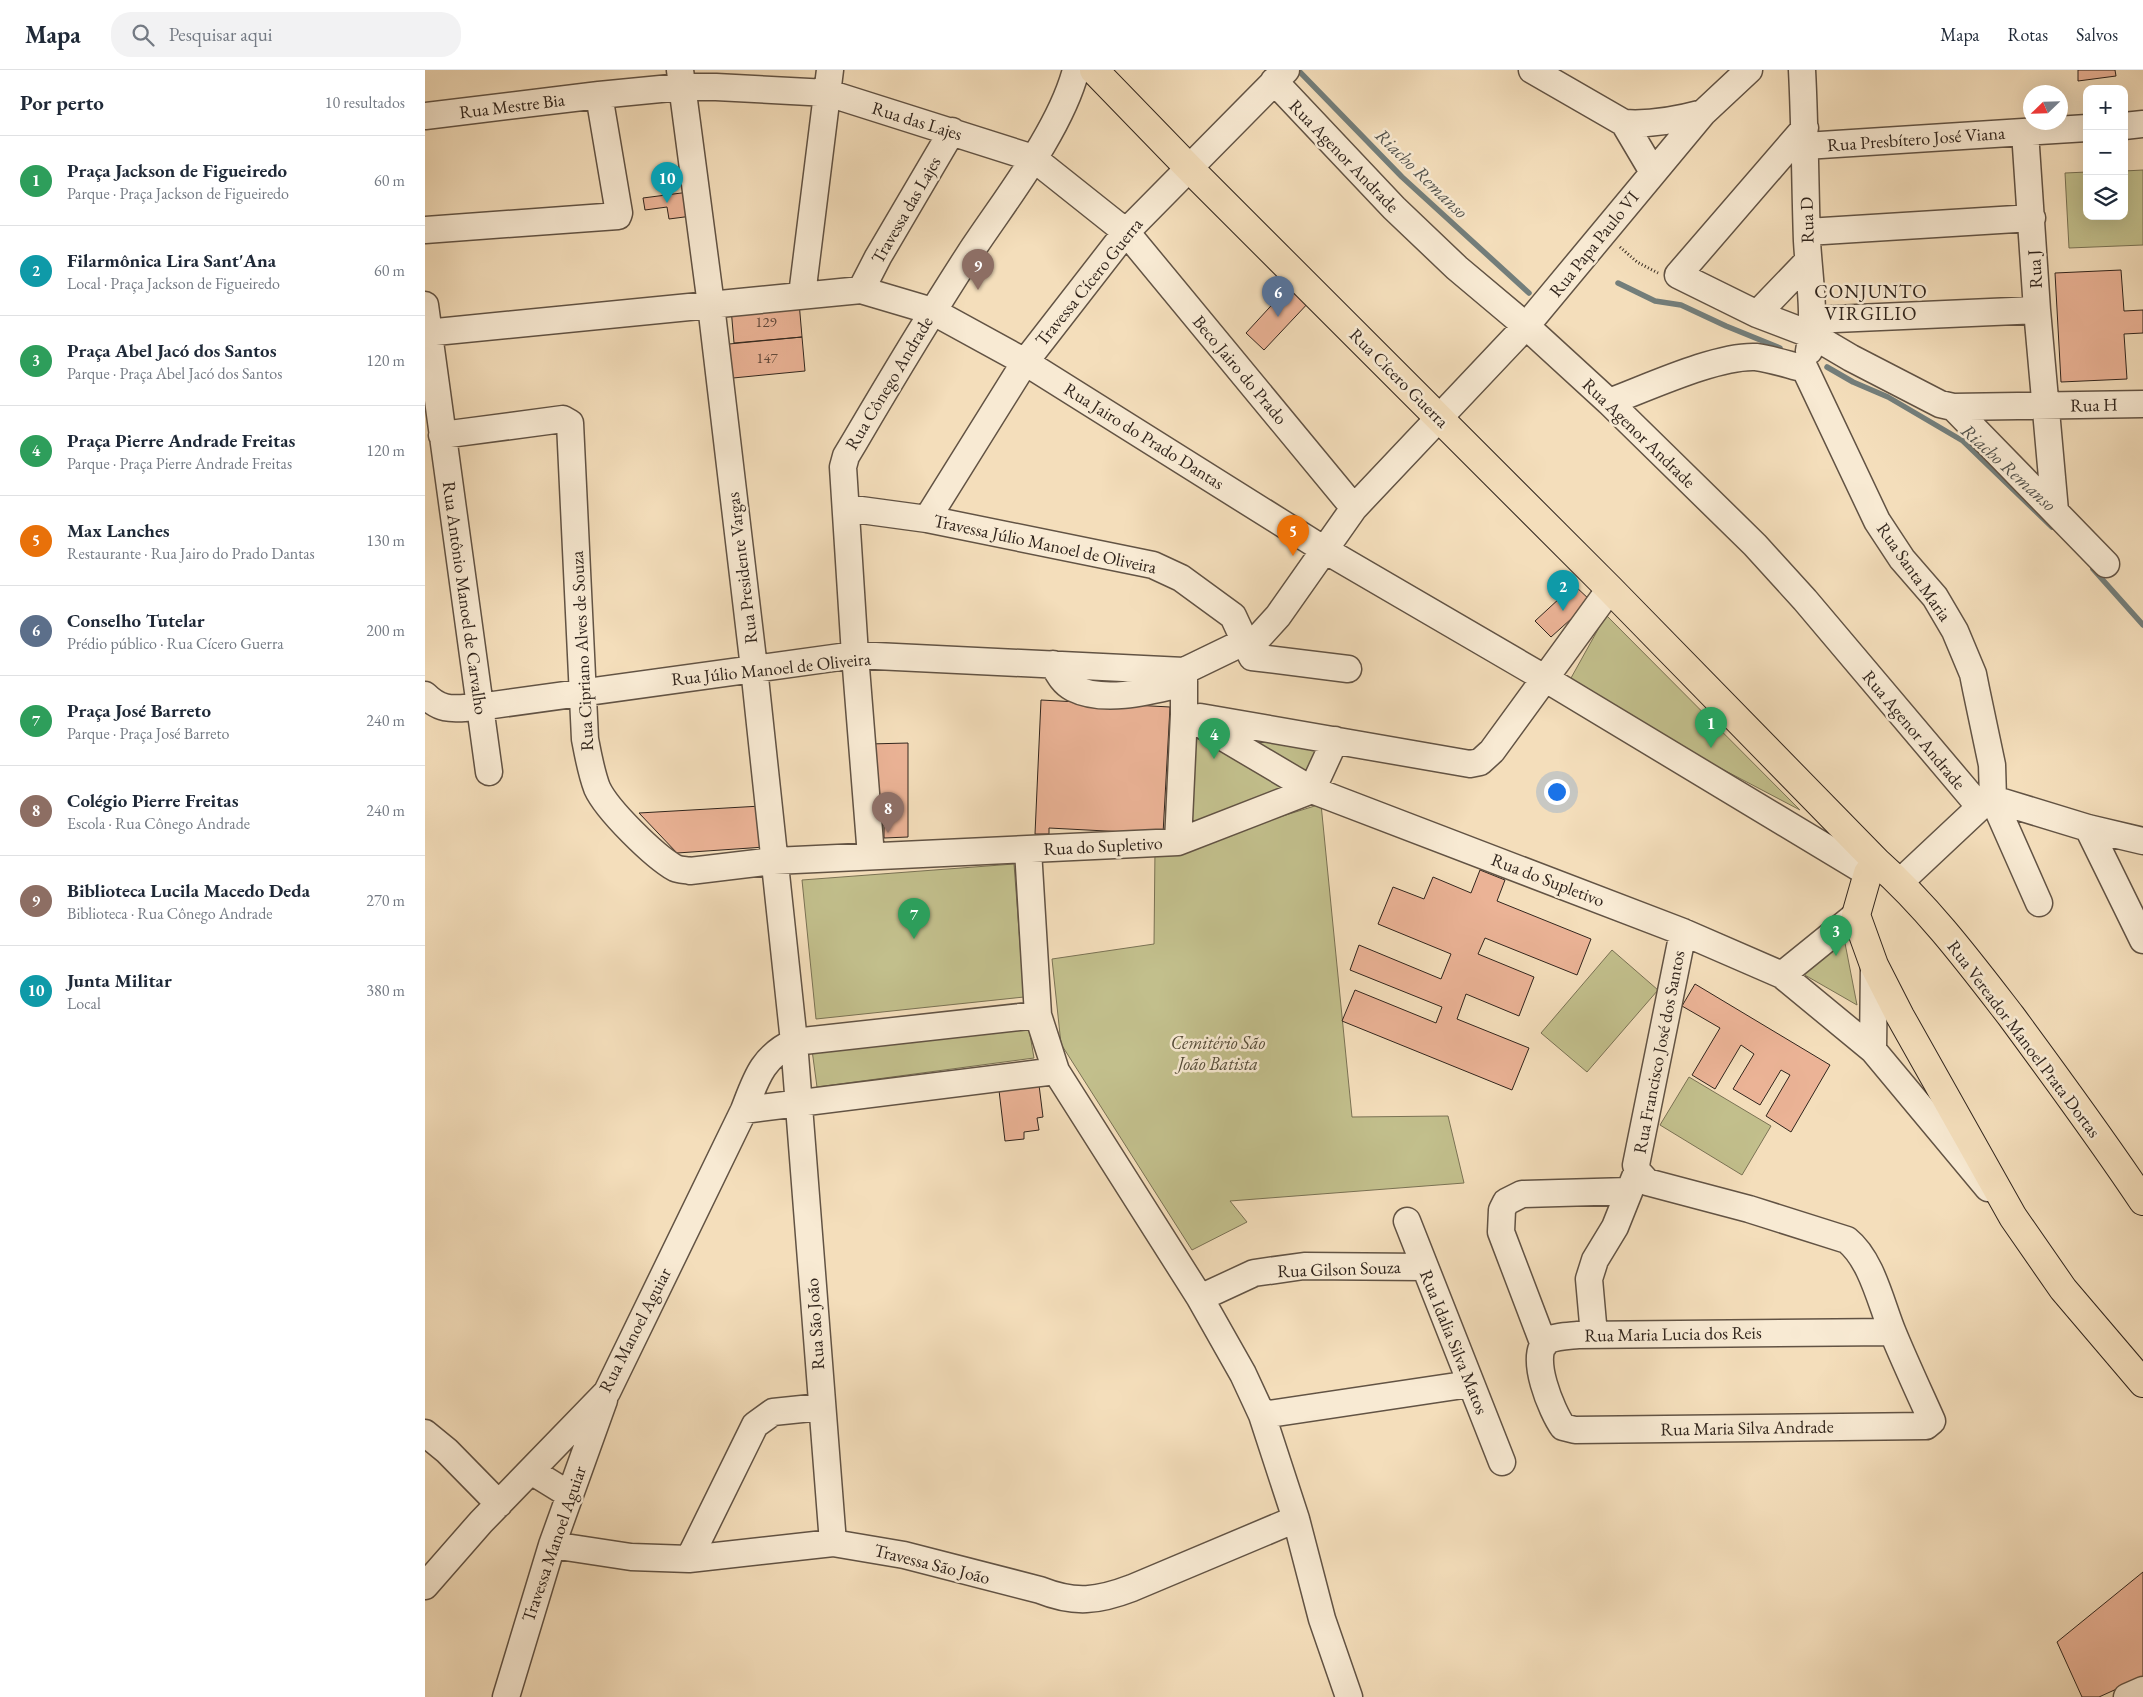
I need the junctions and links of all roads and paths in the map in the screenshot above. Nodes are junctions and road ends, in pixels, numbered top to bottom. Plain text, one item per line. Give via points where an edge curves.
1 (1076, 70) edge
2 (1094, 70) edge
3 (1532, 70) edge
4 (1749, 70) edge
5 (1802, 70) edge
6 (1281, 75) edge
7 (681, 79) edge
8 (829, 82) edge
9 (599, 95) junction
10 (1703, 112) junction
11 (425, 116) edge
12 (1624, 123) junction
13 (2143, 124) edge
14 (2128, 126) edge
15 (2083, 128) edge
16 (952, 131) junction
17 (2025, 132) junction
18 (1805, 137) junction
19 (1033, 158) junction
20 (1189, 168) junction
21 (1653, 172) junction
22 (2032, 218) junction
23 (425, 230) edge
24 (1126, 232) junction
25 (1807, 232) junction
26 (1603, 233) junction
27 (1808, 260) junction
28 (1678, 275) junction
29 (861, 290) junction
30 (802, 295) junction
31 (425, 305) edge
32 (711, 305) junction
33 (2037, 310) junction
34 (932, 311) junction
35 (1757, 314) junction
36 (1526, 326) junction
37 (1812, 328) junction
38 (427, 333) edge
39 (1025, 362) junction
40 (1805, 369) junction
41 (1609, 402) junction
42 (2143, 404) edge
43 (2045, 406) junction
44 (1953, 408) junction
45 (1438, 417) junction
46 (437, 448) edge
47 (845, 508) junction
48 (1354, 508) junction
49 (2055, 511) junction
50 (927, 519) junction
51 (1323, 549) junction
52 (2106, 564) dead end
53 (1610, 589) junction
54 (1246, 641) junction
55 (855, 655) junction
56 (753, 668) junction
57 (1348, 669) dead end
58 (1184, 677) junction
59 (1546, 679) junction
60 (583, 692) junction
61 (425, 695) edge
62 (479, 707) junction
63 (1184, 714) junction
64 (1335, 740) junction
65 (489, 772) dead end
66 (1313, 790) junction
67 (1986, 803) junction
68 (2088, 828) junction
69 (2143, 841) edge
70 (1178, 842) junction
71 (1028, 850) junction
72 (871, 856) junction
73 (775, 861) junction
74 (1873, 867) junction
75 (1900, 882) junction
76 (2039, 903) dead end
77 (1856, 915) junction
78 (1683, 932) junction
79 (2143, 940) edge
80 (1874, 964) junction
81 (1782, 975) junction
82 (1038, 1015) junction
83 (794, 1042) junction
84 (1873, 1050) junction
85 (1056, 1071) junction
86 (799, 1104) junction
87 (744, 1110) junction
88 (1633, 1181) junction
89 (2143, 1201) edge
90 (2013, 1217) junction
91 (1407, 1221) dead end
92 (1424, 1267) junction
93 (1200, 1298) junction
94 (1892, 1332) junction
95 (1594, 1335) junction
96 (1544, 1345) junction
97 (2143, 1383) edge
98 (1470, 1384) junction
99 (607, 1392) junction
100 (821, 1406) junction
101 (1262, 1415) junction
102 (425, 1433) edge
103 (1502, 1462) dead end
104 (531, 1471) junction
105 (570, 1495) junction
106 (499, 1504) junction
107 (1296, 1519) junction
108 (833, 1542) junction
109 (552, 1545) junction
110 (689, 1559) junction
111 (425, 1586) edge
112 (2143, 1690) edge
113 (506, 1697) edge
114 (1349, 1697) edge
115 (2127, 1697) edge

1 - 19 street, Rua Cônego Andrade via 1070,92
2 - 20 main road, Rua Cícero Guerra
3 - 12 street
4 - 10 street, Rua Papa Paulo VI
5 - 18 street, Rua D
6 - 20 street, Travessa Cícero Guerra
6 - 36 street, Rua Agenor Andrade via 1394,208 1457,268
7 - 8 street, Rua das Lajes via 716,87
7 - 9 street, Rua Mestre Bia
7 - 32 street, Rua Presidente Vargas
8 - 16 street, Rua das Lajes
8 - 30 street
9 - 11 street, Rua Mestre Bia
9 - 23 street via 618,216
10 - 12 street via 1647,124
10 - 21 street, Rua Papa Paulo VI
12 - 21 street
13 - 14 street
15 - 17 street, Rua Presbítero José Viana
16 - 19 street, Rua das Lajes
16 - 29 street, Travessa das Lajes
17 - 18 street, Rua Presbítero José Viana
17 - 22 street, Rua J
18 - 25 street, Rua D
18 - 28 street
19 - 24 street, Rua das Lajes
19 - 34 street, Rua Cônego Andrade
20 - 24 street, Travessa Cícero Guerra
20 - 45 main road, Rua Cícero Guerra
21 - 26 street, Rua Papa Paulo VI
22 - 25 street
22 - 33 street, Rua J
24 - 39 street, Travessa Cícero Guerra
24 - 48 street, Beco Jairo do Prado
25 - 27 street, Rua D
26 - 28 path via 1644,266 1658,273
26 - 36 street, Rua Papa Paulo VI
27 - 35 street
27 - 37 street, Rua D
28 - 35 street
29 - 30 street, Rua Jairo do Prado Dantas
29 - 34 street, Rua Jairo do Prado Dantas
30 - 32 street, Rua Jairo do Prado Dantas
31 - 38 street, Rua Antônio Manoel de Carvalho
32 - 38 street, Rua Jairo do Prado Dantas
32 - 56 street, Rua Presidente Vargas
33 - 37 street
33 - 43 street, Rua J
34 - 39 street, Rua Jairo do Prado Dantas
34 - 47 street, Rua Cônego Andrade via 846,456 843,467
35 - 37 street
36 - 41 street, Rua Agenor Andrade
36 - 45 street, Rua Papa Paulo VI
37 - 40 street, Rua D
37 - 44 street via 1851,358
38 - 46 street, Rua Antônio Manoel de Carvalho
39 - 50 street, Travessa Cícero Guerra
39 - 51 street, Rua Jairo do Prado Dantas
40 - 41 street via 1768,359 1740,358 1695,370
40 - 67 street, Rua Santa Maria via 1877,521 1902,559 1935,597 1955,631 1973,674 1992,765
41 - 67 street, Rua Agenor Andrade via 1755,545
42 - 43 street, Rua H
43 - 44 street
43 - 49 street, Rua J
44 - 49 street
45 - 48 street, Rua Papa Paulo VI
45 - 53 main road, Rua Cícero Guerra
46 - 60 street, Rua Cipriano Alves de Souza via 563,419 570,423
46 - 62 street, Rua Antônio Manoel de Carvalho
47 - 50 street, Travessa Júlio Manoel de Oliveira
47 - 55 street, Rua Cônego Andrade
48 - 51 street, Rua Papa Paulo VI
49 - 52 street
50 - 54 street, Travessa Júlio Manoel de Oliveira via 1153,565 1168,571 1233,616
51 - 54 street via 1278,616 1258,638
51 - 59 street, Rua Jairo do Prado Dantas
53 - 59 street
53 - 74 main road, Rua Cícero Guerra
54 - 57 street, Travessa Júlio Manoel de Oliveira via 1252,657
54 - 58 street
55 - 56 street, Rua Júlio Manoel de Oliveira
55 - 58 street, Rua Júlio Manoel de Oliveira via 1053,664
55 - 72 street, Rua Cônego Andrade
56 - 60 street, Rua Júlio Manoel de Oliveira
56 - 73 street, Rua Presidente Vargas
58 - 63 street
59 - 64 street via 1492,751 1480,762 1470,764
59 - 74 street, Rua Jairo do Prado Dantas
60 - 62 street, Rua Júlio Manoel de Oliveira
60 - 73 street, Rua Cipriano Alves de Souza via 585,739 597,788 608,807 665,861 677,869 690,871
61 - 62 street, Rua Júlio Manoel de Oliveira via 443,708
62 - 65 street, Rua Antônio Manoel de Carvalho
63 - 64 street
63 - 66 street, Rua do Supletivo
63 - 70 street
64 - 66 street
66 - 70 street, Rua do Supletivo
66 - 78 street, Rua do Supletivo
67 - 68 street
67 - 75 street
67 - 76 street
68 - 69 street
68 - 79 street
70 - 71 street, Rua do Supletivo
71 - 72 street, Rua do Supletivo
71 - 82 street
72 - 73 street, Rua Cipriano Alves de Souza
73 - 83 street, Rua Presidente Vargas
74 - 75 main road, Rua Vereador Manoel Prata Dortas
74 - 77 main road
75 - 89 main road, Rua Vereador Manoel Prata Dortas via 1976,971 2051,1069
77 - 80 main road
77 - 81 street
78 - 81 street, Rua do Supletivo
78 - 88 street, Rua Francisco José dos Santos
80 - 84 street
80 - 90 main road
81 - 84 street, Rua do Supletivo
82 - 83 street
82 - 85 street
83 - 86 street, Rua São João
83 - 87 street, Rua Manoel Aguiar via 769,1058 758,1075
84 - 90 street, Rua do Supletivo
85 - 86 street
85 - 93 street
86 - 87 street
86 - 100 street, Rua São João
87 - 99 street, Rua Manoel Aguiar
88 - 94 street via 1749,1208 1847,1240 1860,1253
88 - 95 street, Rua Francisco José dos Santos via 1589,1279
88 - 96 street via 1522,1194 1507,1202 1502,1210 1501,1232
90 - 97 main road via 2063,1289
91 - 92 street, Rua Idalia Silva Matos
92 - 93 street, Rua Gilson Souza via 1296,1267 1254,1273
92 - 98 street, Rua Idalia Silva Matos
93 - 101 street
94 - 95 street, Rua Maria Lucia dos Reis
94 - 96 street, Rua Maria Silva Andrade via 1932,1421 1926,1426 1575,1430 1563,1427 1553,1410 1543,1381 1540,1352
95 - 96 street, Rua Maria Lucia dos Reis via 1553,1338
98 - 101 street
98 - 103 street, Rua Idalia Silva Matos
99 - 104 street, Rua Manoel Aguiar
99 - 105 street, Travessa Manoel Aguiar
100 - 108 street, Rua São João
100 - 110 street via 773,1412 755,1425
101 - 107 street
102 - 106 street
104 - 105 street
104 - 106 street, Rua Manoel Aguiar
105 - 109 street, Travessa Manoel Aguiar
106 - 111 street, Rua Manoel Aguiar
107 - 108 street, Travessa São João via 1132,1588 1091,1600 1059,1598 1040,1590 904,1555
107 - 114 street via 1322,1619
108 - 110 street, Travessa São João
109 - 110 street, Travessa São João via 631,1556
109 - 113 street, Travessa Manoel Aguiar
112 - 115 street

